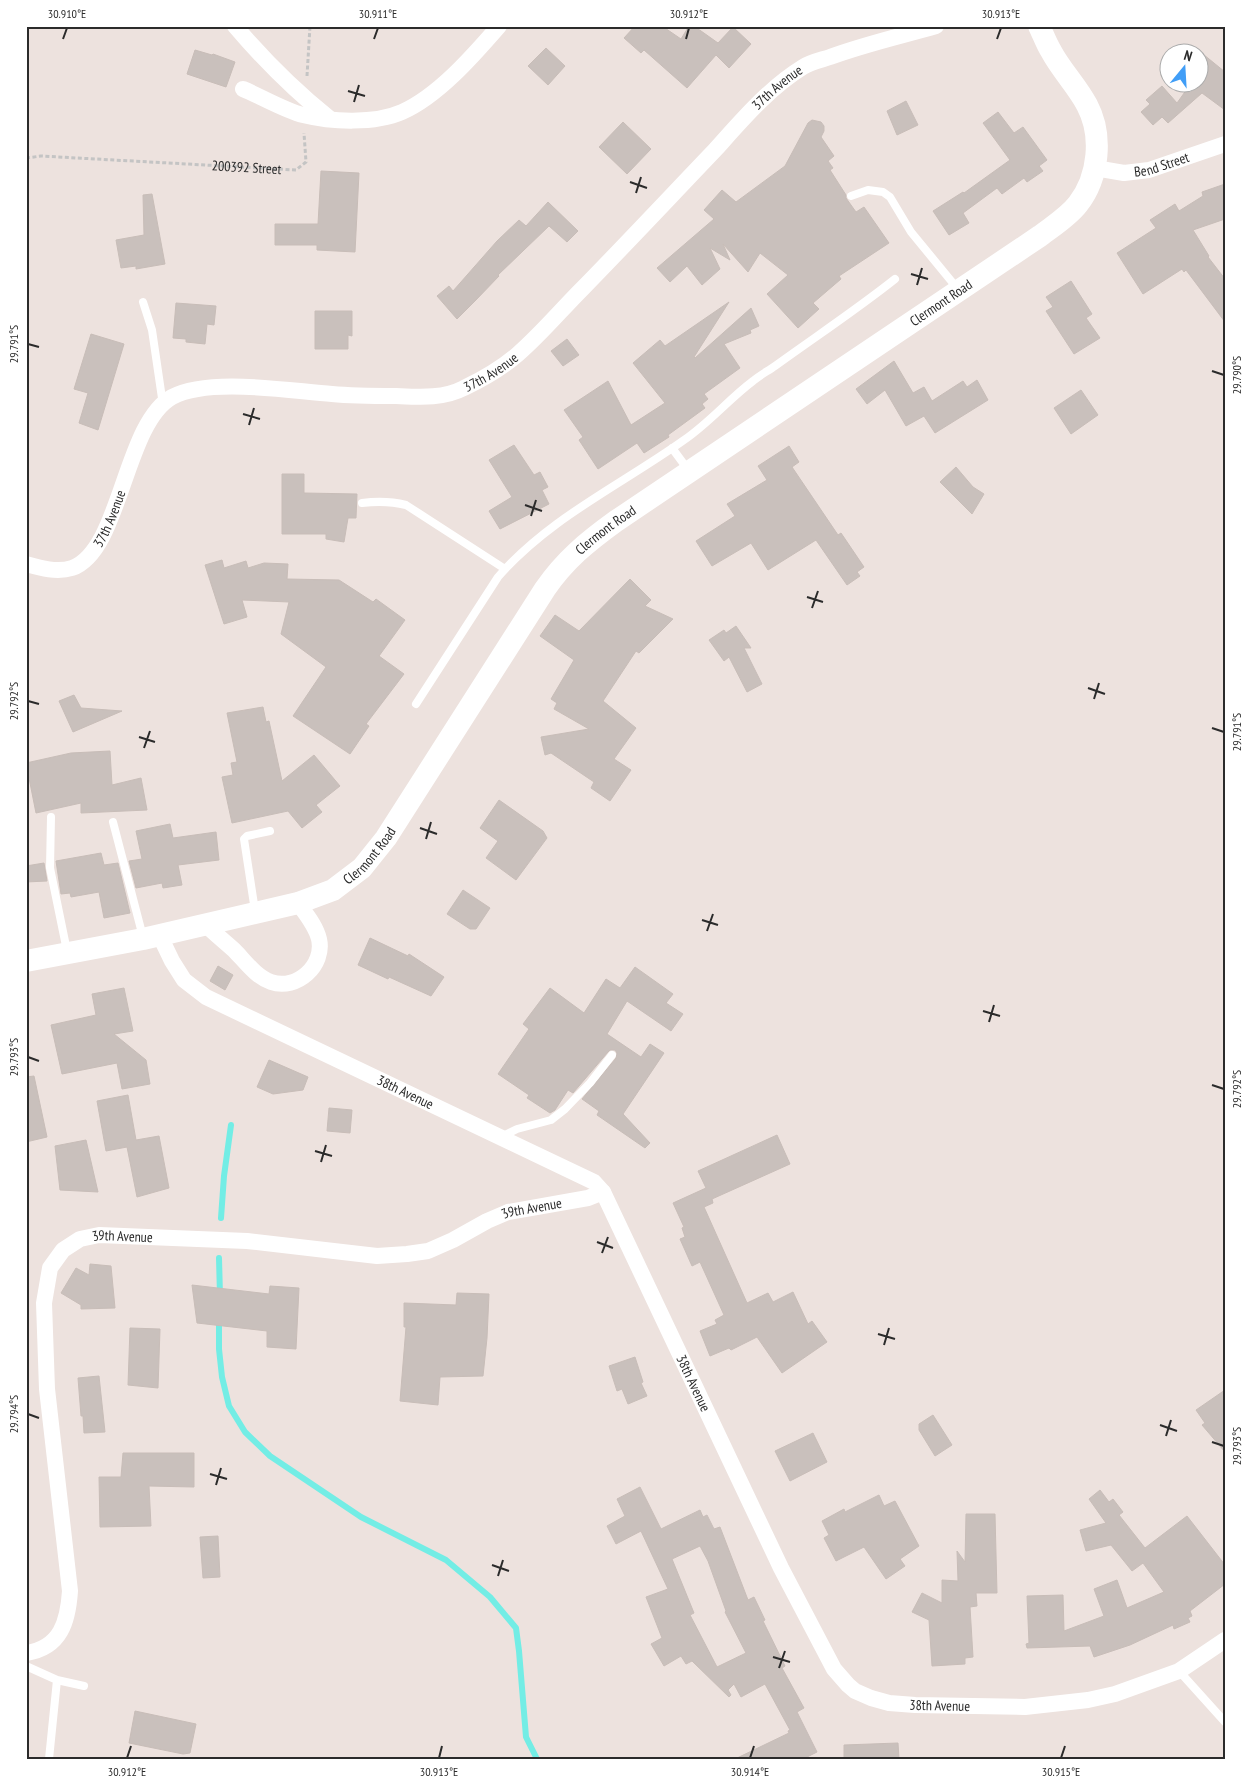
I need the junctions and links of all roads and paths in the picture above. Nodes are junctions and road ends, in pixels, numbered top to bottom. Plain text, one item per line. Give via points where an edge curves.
1 (235, 26) edge
2 (310, 26) edge
3 (499, 26) edge
4 (936, 26) edge
5 (1039, 26) edge
6 (243, 89) dead end
7 (304, 107) junction
8 (1225, 144) edge
9 (26, 158) edge
10 (1094, 168) junction
11 (851, 196) dead end
12 (895, 278) dead end
13 (959, 291) junction
14 (143, 302) dead end
15 (163, 405) junction
16 (672, 448) junction
17 (690, 472) junction
18 (362, 504) dead end
19 (26, 564) edge
20 (505, 569) junction
21 (416, 704) dead end
22 (51, 817) dead end
23 (113, 822) dead end
24 (270, 831) dead end
25 (298, 903) junction
26 (255, 913) junction
27 (205, 924) junction
28 (151, 936) junction
29 (68, 953) junction
30 (26, 961) edge
31 (612, 1055) dead end
32 (501, 1137) junction
33 (603, 1192) junction
34 (1225, 1640) edge
35 (26, 1653) edge
36 (26, 1666) edge
37 (1179, 1671) junction
38 (57, 1680) junction
39 (84, 1686) dead end
40 (1225, 1722) edge
41 (49, 1759) edge

1 - 7 street
2 - 7 path
3 - 7 street via 446,81 401,113 356,121 329,118
4 - 15 street, 37th Avenue via 806,65 783,81 755,106 516,356 460,390 434,397 337,395 216,386 189,390 169,398
5 - 10 street, Clermont Road via 1050,51 1085,100 1093,119 1097,143
6 - 7 street
7 - 9 path, 200392 Street via 306,162 296,170 41,156
8 - 10 street, Bend Street via 1149,170 1124,173
10 - 13 street, Clermont Road via 1084,196 1064,218
11 - 13 lane via 868,190 890,196 911,232
12 - 16 lane via 861,306 754,380 698,430
13 - 17 street, Clermont Road
14 - 15 lane via 153,334
15 - 19 street, 37th Avenue via 142,437 100,540 87,559 72,568 55,570
16 - 17 lane
16 - 20 lane via 550,529
17 - 25 street, Clermont Road via 592,538 567,561 545,589 372,857 333,890
18 - 20 lane via 379,501 406,505
20 - 21 lane
22 - 29 lane via 50,868
23 - 28 lane
24 - 26 lane via 244,839
25 - 26 street, Clermont Road
25 - 27 street via 320,940 320,955 317,963 302,978 284,984 260,976
26 - 27 street, Clermont Road
27 - 28 street, Clermont Road
28 - 29 street, Clermont Road
28 - 32 street, 38th Avenue via 184,980 206,997
29 - 30 street, Clermont Road
31 - 32 lane via 590,1083 551,1120
32 - 33 street, 38th Avenue via 594,1182
33 - 35 street, 39th Avenue via 588,1198 508,1212 428,1251 407,1254 377,1256 247,1241 100,1235 80,1239 63,1250 50,1268 44,1302 48,1389 70,1591 69,1611 64,1628 52,1642
33 - 37 street, 38th Avenue via 781,1568 834,1669 848,1685 871,1698 889,1703 1025,1707 1115,1694
34 - 37 street, 38th Avenue
36 - 38 lane
37 - 40 lane
38 - 39 lane
38 - 41 lane

